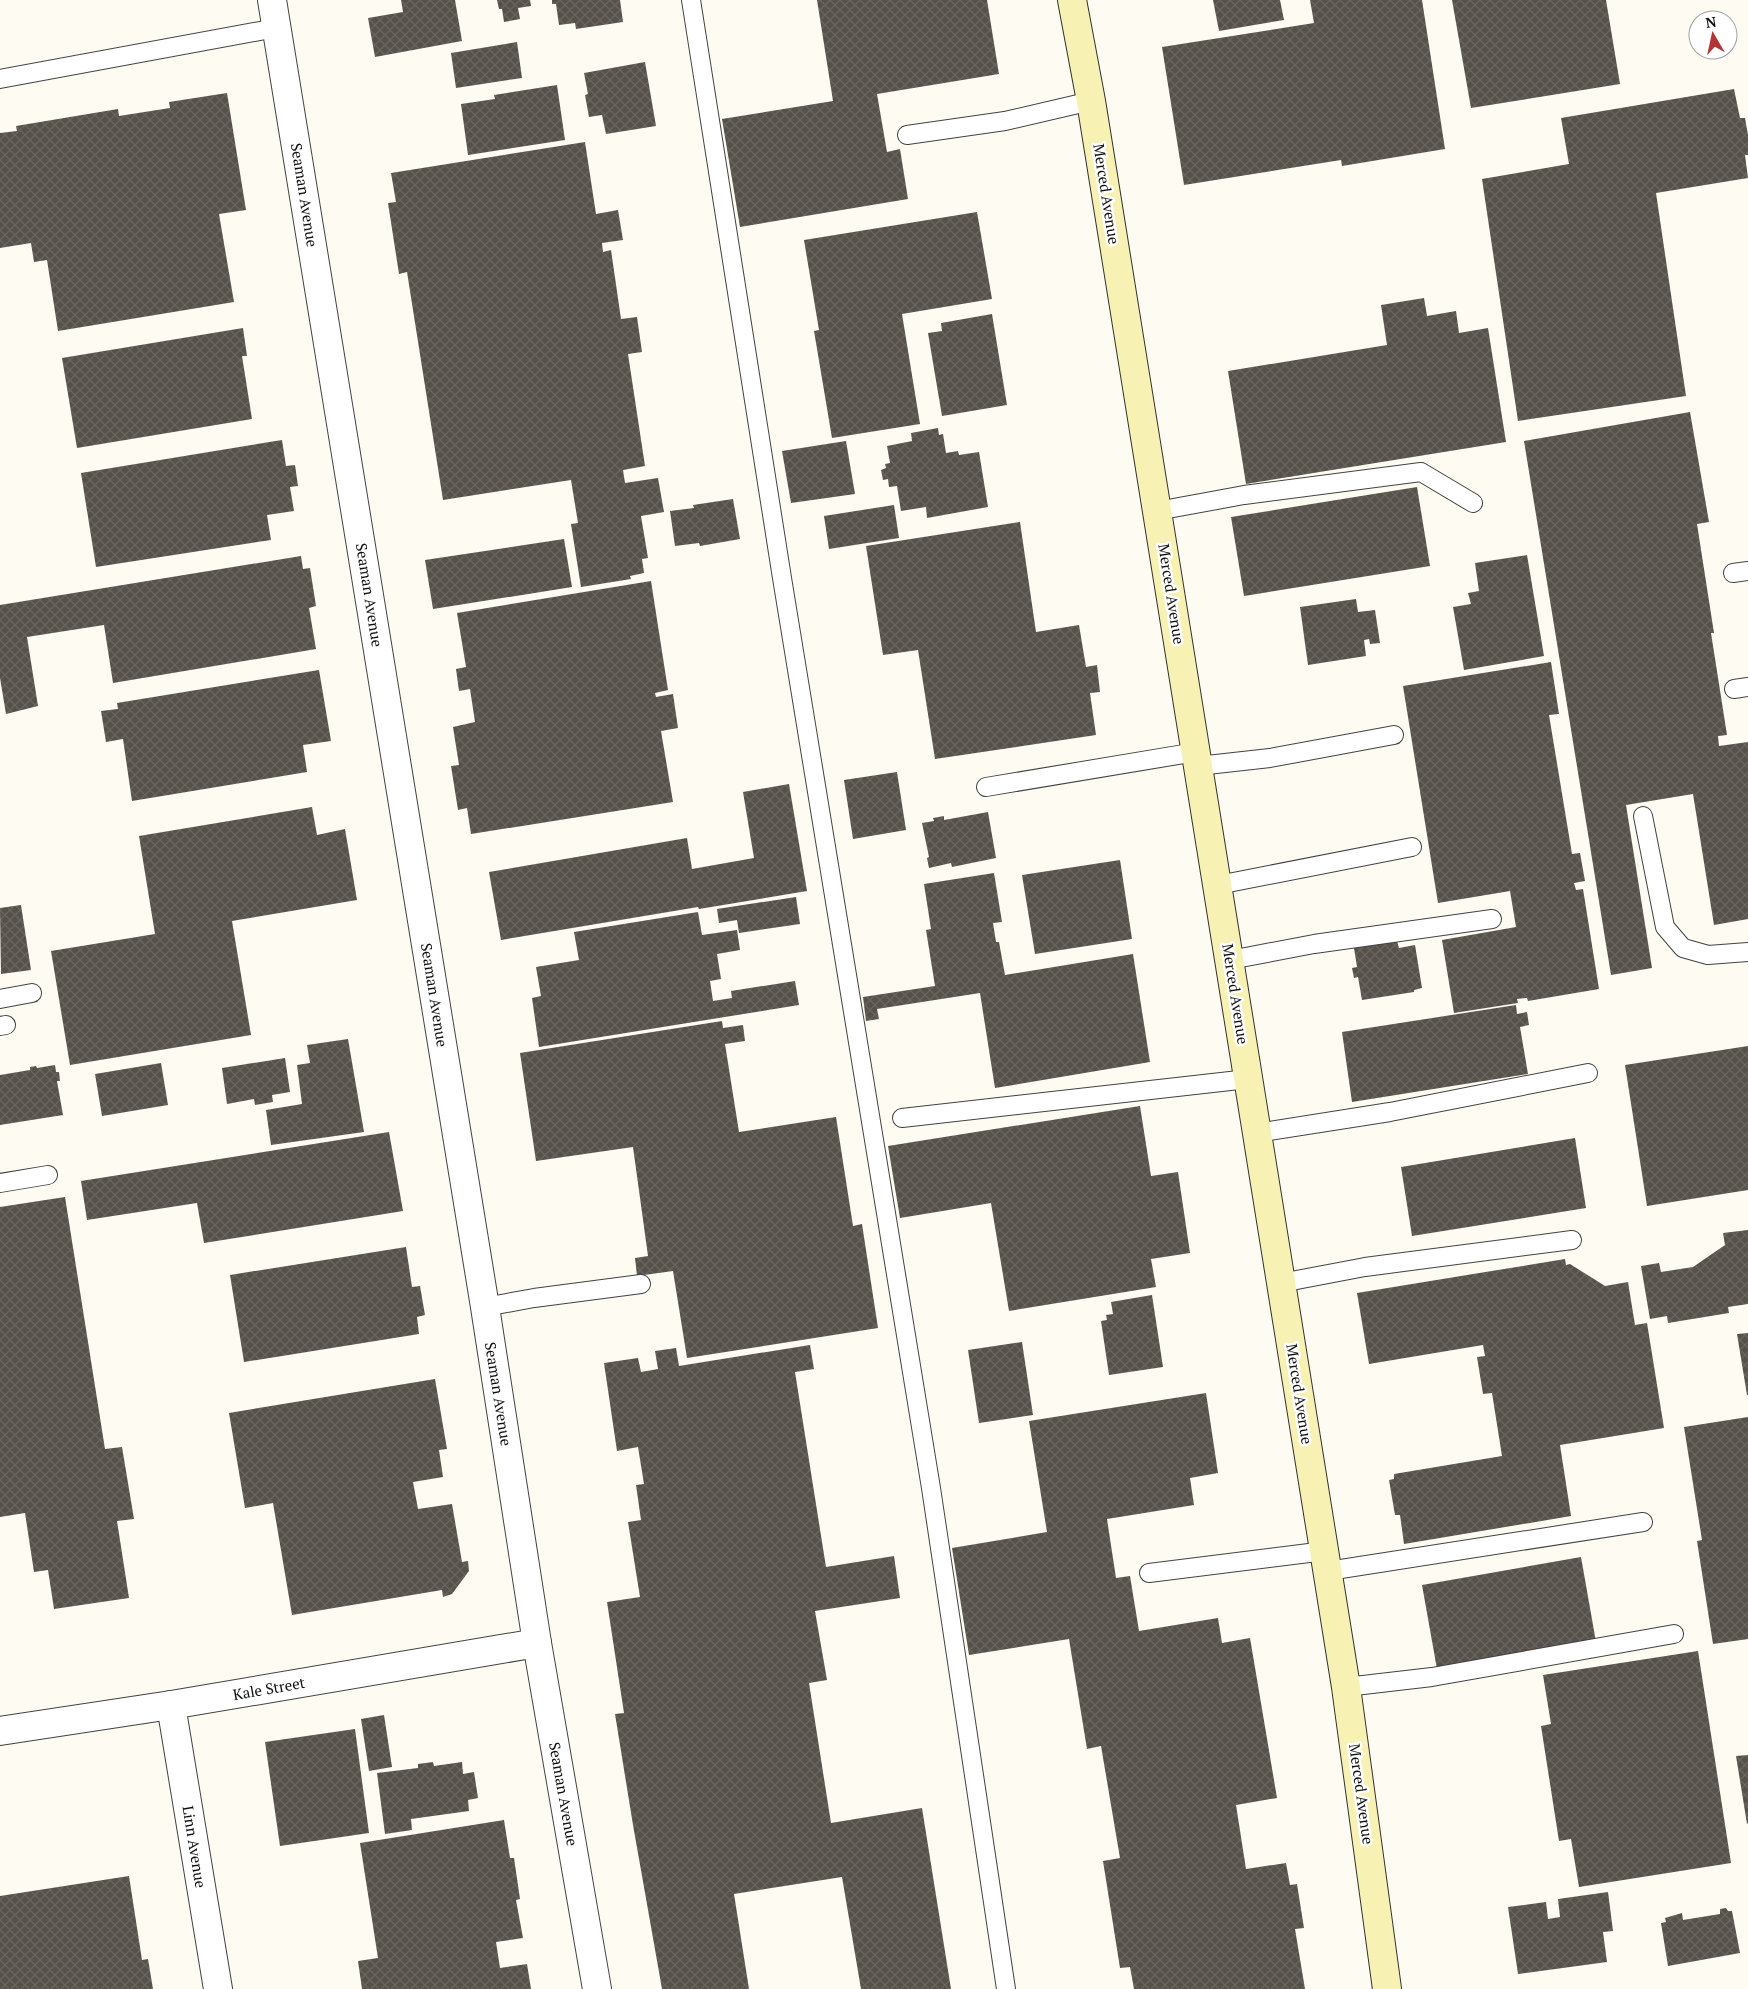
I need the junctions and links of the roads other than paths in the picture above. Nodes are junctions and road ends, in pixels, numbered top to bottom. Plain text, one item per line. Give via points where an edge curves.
1 (272, 0) edge
2 (691, 0) edge
3 (1072, 0) edge
4 (276, 28) junction
5 (0, 79) edge
6 (1091, 101) junction
7 (907, 135) dead end
8 (1473, 503) dead end
9 (1157, 511) junction
10 (1394, 736) dead end
11 (1197, 759) junction
12 (986, 787) dead end
13 (1643, 816) dead end
14 (1412, 847) dead end
15 (1218, 885) junction
16 (1492, 919) dead end
17 (1748, 952) edge
18 (1230, 960) junction
19 (32, 993) dead end
20 (0, 999) edge
21 (1588, 1073) dead end
22 (1248, 1079) junction
23 (902, 1118) dead end
24 (1257, 1133) junction
25 (48, 1176) dead end
26 (0, 1183) edge
27 (1572, 1240) dead end
28 (1281, 1283) junction
29 (641, 1284) dead end
30 (485, 1307) junction
31 (1643, 1522) dead end
32 (1326, 1561) junction
33 (1148, 1573) dead end
34 (1674, 1634) dead end
35 (537, 1643) junction
36 (1346, 1687) junction
37 (171, 1705) junction
38 (0, 1731) edge
39 (218, 1989) edge
40 (597, 1989) edge
41 (1006, 1989) edge
42 (1387, 1989) edge

1 - 4 street, Seaman Avenue
2 - 41 lane via 931,1488
3 - 6 street, Merced Avenue
4 - 5 lane
4 - 30 street, Seaman Avenue
6 - 7 lane via 1005,121
6 - 9 street, Merced Avenue
8 - 9 lane via 1421,472 1244,495
9 - 11 street, Merced Avenue
10 - 11 lane via 1270,758
11 - 12 lane
11 - 15 street, Merced Avenue
13 - 17 lane via 1665,927 1683,948 1708,955
14 - 15 lane
15 - 18 street, Merced Avenue
16 - 18 lane via 1314,944
18 - 22 street, Merced Avenue
19 - 20 lane
21 - 24 lane via 1390,1112
22 - 23 lane
22 - 24 street, Merced Avenue
24 - 28 street, Merced Avenue
25 - 26 lane
27 - 28 lane via 1365,1267
28 - 32 street, Merced Avenue
29 - 30 lane
30 - 35 street, Seaman Avenue
31 - 32 lane
32 - 33 lane
32 - 36 street, Merced Avenue
34 - 36 lane via 1432,1676
35 - 37 street, Kale Street
35 - 40 street, Seaman Avenue
36 - 42 street, Merced Avenue
37 - 38 street, Kale Street
37 - 39 street, Linn Avenue

